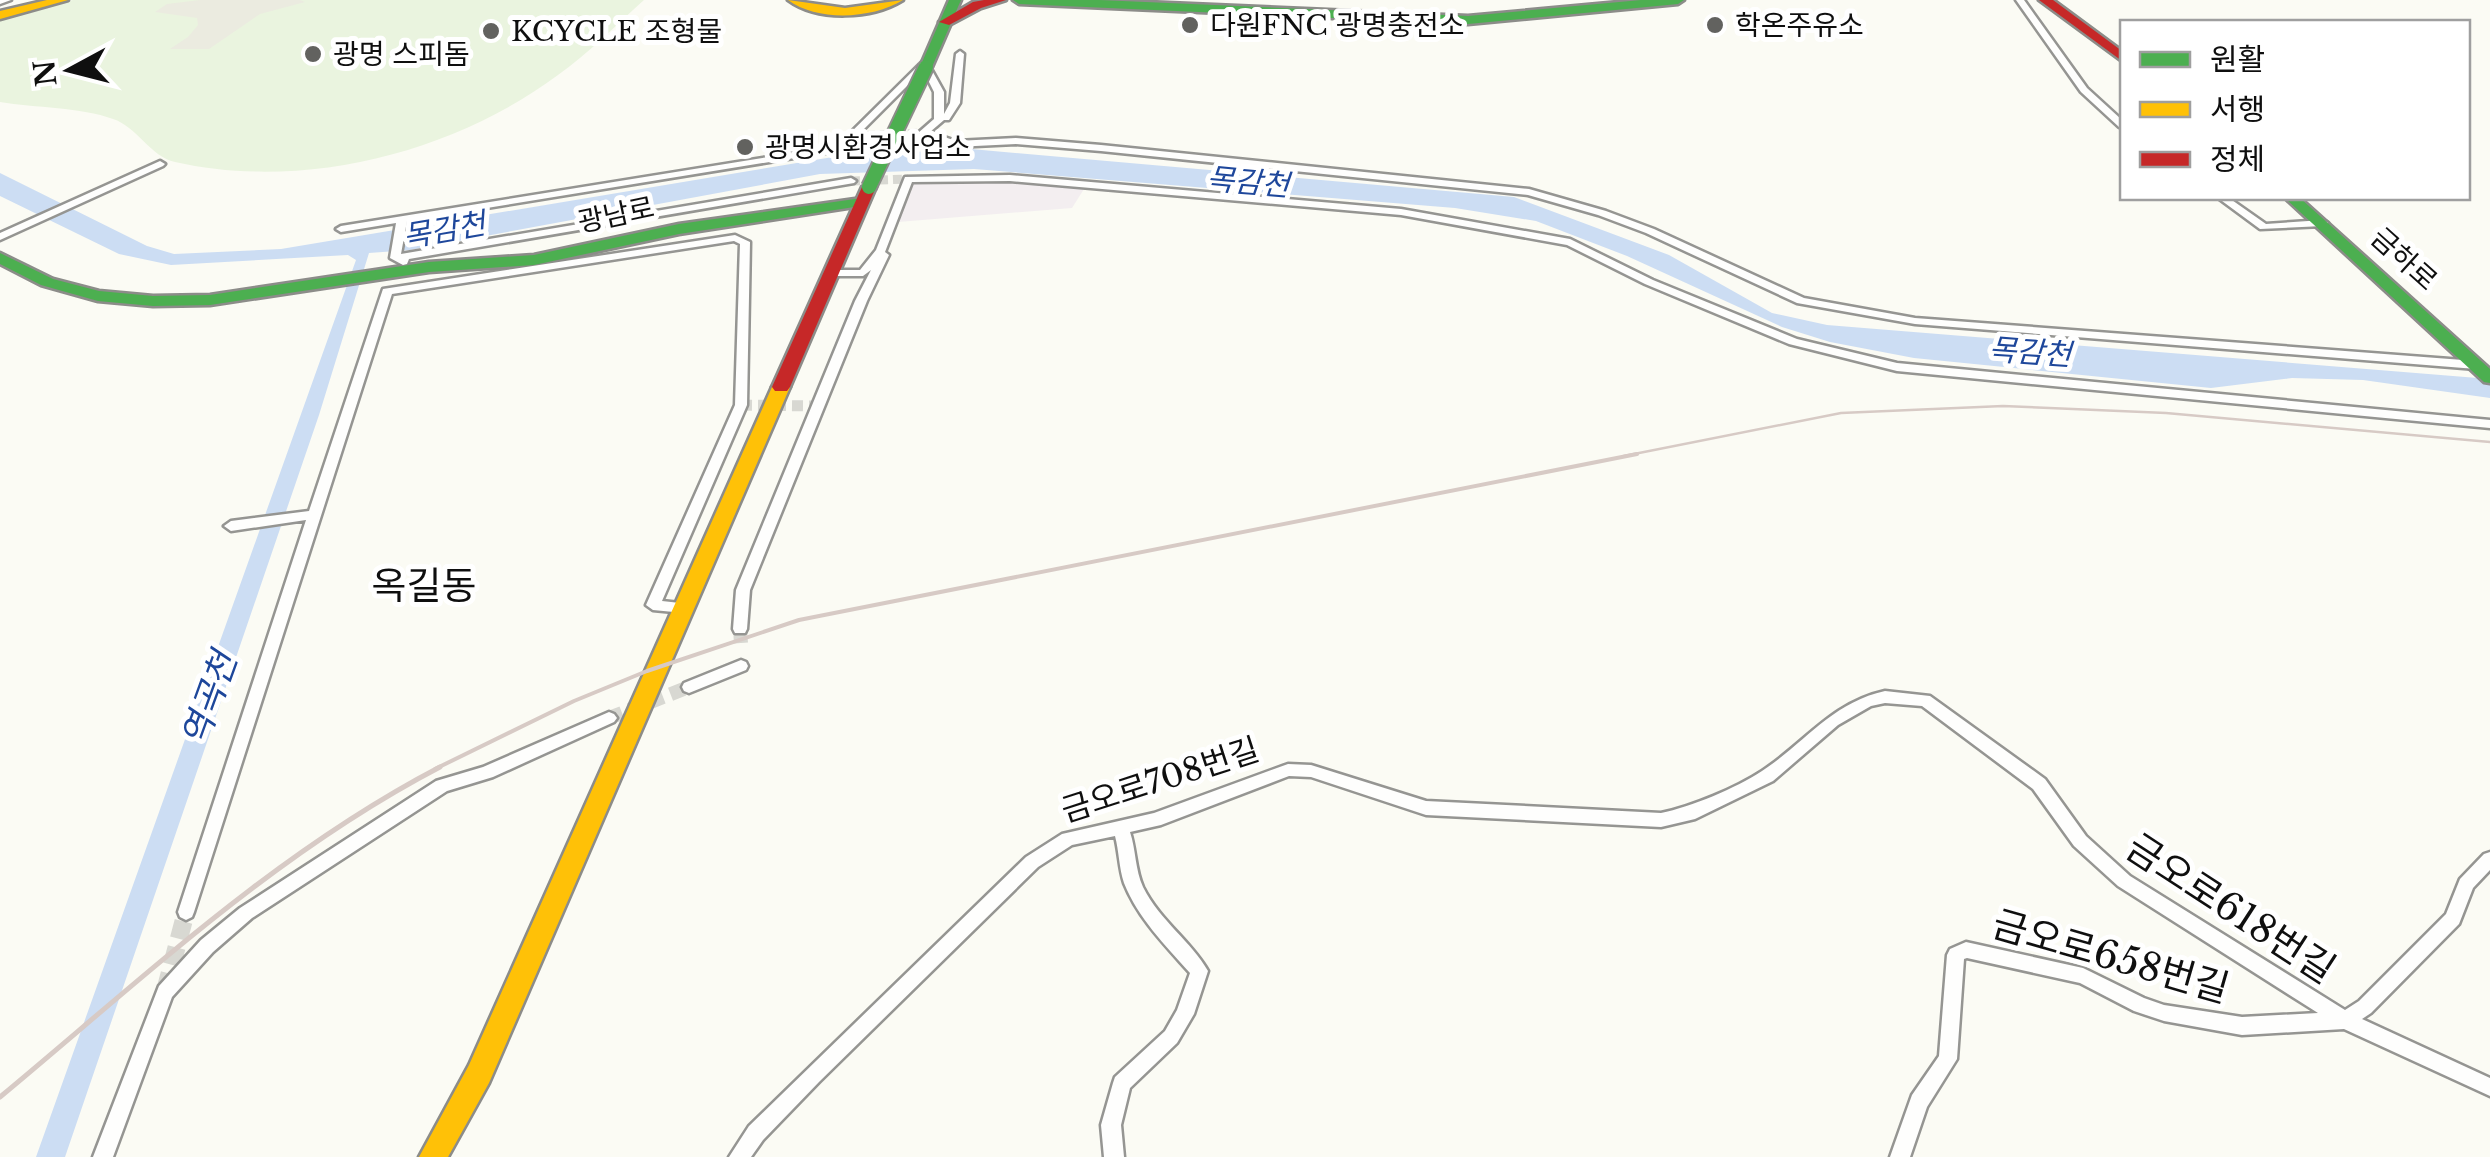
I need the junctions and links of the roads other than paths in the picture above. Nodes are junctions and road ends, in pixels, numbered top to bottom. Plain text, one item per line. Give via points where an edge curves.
1 (8, 0) edge
2 (62, 0) edge
3 (794, 0) edge
4 (897, 0) edge
5 (1000, 0) edge
6 (1019, 0) edge
7 (1148, 0) edge
8 (1617, 0) edge
9 (1678, 0) edge
10 (2020, 0) edge
11 (2045, 0) edge
12 (0, 2) edge
13 (2066, 2) edge
14 (947, 9) edge
15 (0, 15) edge
16 (2087, 28) junction
17 (960, 54) dead end
18 (2120, 55) edge
19 (927, 63) junction
20 (942, 116) junction
21 (2120, 123) edge
22 (948, 142) junction
23 (160, 164) dead end
24 (861, 190) junction
25 (2226, 200) edge
26 (2294, 200) edge
27 (786, 214) junction
28 (402, 221) junction
29 (2323, 223) junction
30 (341, 229) dead end
31 (0, 237) edge
32 (846, 240) junction
33 (885, 240) junction
34 (0, 258) edge
35 (397, 270) junction
36 (832, 273) junction
37 (863, 273) junction
38 (861, 300) junction
39 (2483, 372) edge
40 (2490, 424) edge
41 (312, 515) junction
42 (231, 526) dead end
43 (684, 608) junction
44 (740, 629) tunnel mouth
45 (741, 666) dead end
46 (688, 687) tunnel mouth
47 (1925, 700) joint
48 (608, 718) tunnel mouth
49 (1119, 827) junction
50 (2490, 859) edge
51 (186, 912) tunnel mouth
52 (2345, 1020) junction
53 (2490, 1087) edge
54 (104, 1157) edge
55 (433, 1157) edge
56 (739, 1157) edge
57 (1114, 1157) edge
58 (1900, 1157) edge

1 - 12 street
2 - 15 main road
3 - 4 main road via 827,12
5 - 14 main road
6 - 9 main road via 1468,20
7 - 8 main road via 1398,13
10 - 21 street via 2084,90
11 - 16 main road
13 - 16 main road
14 - 19 main road
16 - 18 main road
17 - 20 street via 955,103
19 - 20 street
19 - 24 main road, bridge
19 - 28 street via 840,148
20 - 22 street
20 - 22 street via 924,134
22 - 39 street via 1084,146 1529,192 1650,232 1801,301 1914,321
23 - 31 street
24 - 27 main road, 광남로
24 - 32 main road
24 - 35 street
25 - 29 street via 2264,227
26 - 29 main road, 금하로
27 - 32 main road via 830,220
27 - 35 main road, 광남로 via 547,258
28 - 30 street
28 - 35 street
29 - 39 main road, 금하로
32 - 36 main road
33 - 37 street
33 - 38 street
33 - 40 street via 908,179 1010,178 1401,212 1570,242 1793,342 1897,367
34 - 35 main road, 광남로 via 38,280 114,298 200,299
35 - 41 street
35 - 43 street via 745,242 741,405 652,605
36 - 37 street
36 - 43 main road
37 - 38 street
38 - 44 street via 743,590
41 - 42 street
41 - 51 street
43 - 55 main road via 479,1074
45 - 46 street
47 - 49 street, 금오로708번길 via 1867,701 1768,776 1689,814 1661,820 1426,808 1288,770
47 - 52 street, 금오로618번길 via 2040,784 2080,841 2124,881
48 - 54 street via 442,786 207,946 165,992
49 - 56 street, 금오로708번길 via 1068,839 1032,862 784,1104
49 - 57 street via 1138,892 1199,970 1171,1037 1122,1083 1111,1125
50 - 52 street via 2466,884 2445,927
52 - 53 street, 금오로618번길
52 - 58 street, 금오로658번길 via 2242,1026 2201,1021 2140,1005 2083,976 1966,950 1956,955 1948,1059 1919,1102

